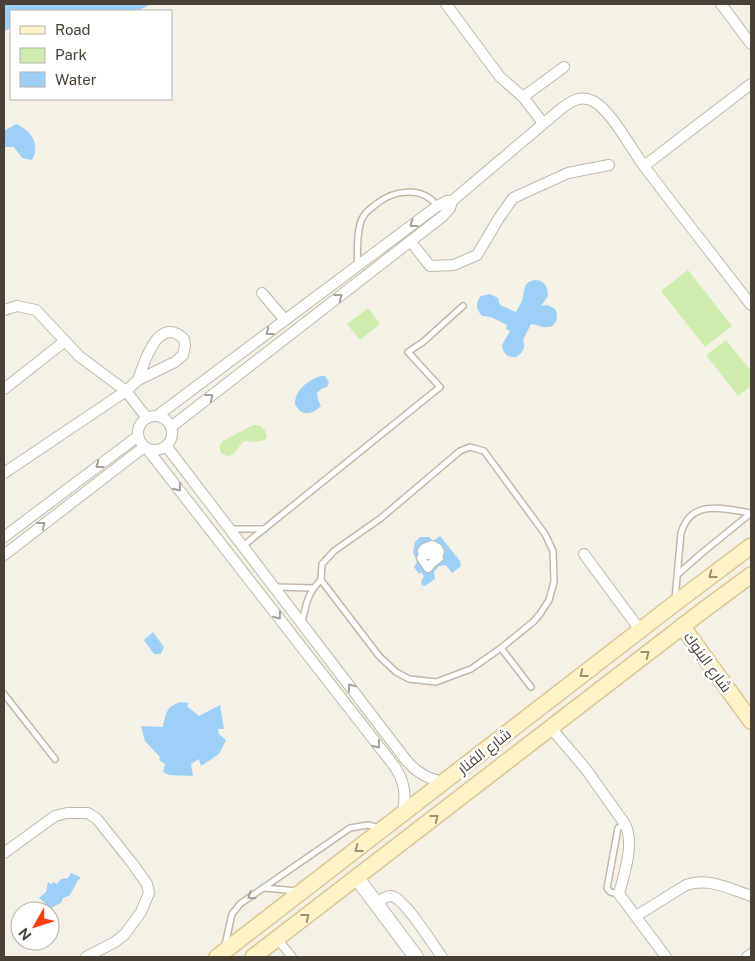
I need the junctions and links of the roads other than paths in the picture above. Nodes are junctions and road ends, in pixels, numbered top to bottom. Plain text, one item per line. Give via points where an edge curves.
1 (446, 4) edge
2 (721, 4) edge
3 (751, 44) edge
4 (564, 67) dead end
5 (751, 84) edge
6 (523, 97) junction
7 (543, 123) junction
8 (608, 165) dead end
9 (644, 166) junction
10 (452, 201) junction
11 (438, 206) junction
12 (443, 216) junction
13 (411, 242) junction
14 (357, 266) junction
15 (262, 293) dead end
16 (751, 305) edge
17 (463, 306) dead end
18 (4, 310) edge
19 (285, 320) junction
20 (65, 341) junction
21 (138, 380) junction
22 (4, 389) edge
23 (126, 391) junction
24 (152, 417) junction
25 (172, 427) junction
26 (138, 436) junction
27 (167, 446) junction
28 (146, 448) junction
29 (4, 473) edge
30 (751, 513) edge
31 (230, 529) junction
32 (264, 529) junction
33 (4, 538) edge
34 (243, 546) junction
35 (751, 546) edge
36 (584, 554) dead end
37 (4, 555) edge
38 (678, 574) junction
39 (751, 575) edge
40 (321, 580) junction
41 (274, 587) junction
42 (313, 588) junction
43 (674, 604) junction
44 (302, 624) junction
45 (682, 626) junction
46 (640, 630) junction
47 (501, 648) junction
48 (531, 687) dead end
49 (4, 694) edge
50 (751, 721) edge
51 (551, 728) junction
52 (55, 759) dead end
53 (444, 782) junction
54 (402, 815) junction
55 (625, 824) junction
56 (383, 829) junction
57 (4, 853) edge
58 (357, 878) junction
59 (264, 888) junction
60 (302, 892) junction
61 (619, 894) junction
62 (751, 896) edge
63 (376, 903) junction
64 (636, 916) junction
65 (278, 939) junction
66 (751, 954) edge
67 (220, 955) edge
68 (86, 957) edge
69 (253, 957) edge
70 (292, 957) edge
71 (416, 957) edge
72 (442, 957) edge
73 (666, 957) edge
74 (748, 957) edge

1 - 6 street via 500,77
2 - 3 street
4 - 6 street
5 - 9 street
6 - 7 street
7 - 9 street via 576,99 594,101 604,109
7 - 10 street
8 - 13 street via 568,173 514,198 498,218 477,255 454,265 430,266
9 - 16 street
10 - 11 street
10 - 12 street
11 - 12 lane
11 -> 14 street
11 - 14 lane via 425,194 414,192 396,194 380,201 366,212 361,222
12 - 13 street
25 -> 13 street
14 - 19 street
15 - 19 street
17 - 32 lane via 408,352 440,387
18 - 20 street via 17,306 36,310
19 -> 24 street
20 - 22 street
20 - 23 street via 79,356
21 - 21 street via 183,355 184,339 173,333 159,338 150,347
21 - 23 street
23 - 24 street
23 - 29 street
24 - 25 street via 166,420
24 - 26 street via 141,424
25 - 27 street via 172,440
26 - 28 street
26 -> 33 street
27 - 28 street via 158,451
27 - 31 street
37 -> 28 street
28 -> 54 street via 395,767 405,793
30 - 38 lane
30 - 38 lane via 712,508 693,514 684,523 681,533
31 - 32 lane
31 - 34 street
32 - 34 lane
34 - 41 street
35 -> 43 main road, شارع الفنار
36 - 46 street
38 - 43 lane
39 - 45 main road, شارع الفنار
40 - 42 lane
40 - 47 lane via 379,656 409,679 436,682 471,669
40 - 47 lane via 322,564 334,551 381,518 460,451 470,447 484,451 545,534 553,551 554,582 549,600 533,622
41 - 42 lane
41 - 44 street
42 - 44 lane
43 - 46 main road, شارع الفنار
53 -> 44 street via 425,776 411,766
45 - 50 main road, شارع البنوك
51 -> 45 main road, شارع الفنار
46 -> 53 main road, شارع الفنار
47 - 48 lane
49 - 52 lane
51 - 55 street via 585,768
58 -> 51 main road, شارع الفنار
53 - 54 main road, شارع الفنار
54 - 56 main road, شارع الفنار
55 - 61 street via 628,854
55 - 61 lane via 618,828 607,888
56 - 59 lane via 368,825 350,828
56 -> 60 main road, شارع الفنار
57 - 68 street via 55,816 88,813 132,863 147,884 148,893 141,912 120,938
58 - 63 street
65 -> 58 main road, شارع الفنار
59 - 60 lane
59 -> 67 lane via 240,904 232,914
60 - 67 main road, شارع الفنار
61 - 64 street
62 - 64 street via 706,882 694,882
63 - 71 street
63 - 72 street via 390,896 402,902
64 - 73 street
65 - 69 main road, شارع الفنار
65 - 70 street
66 - 74 street

